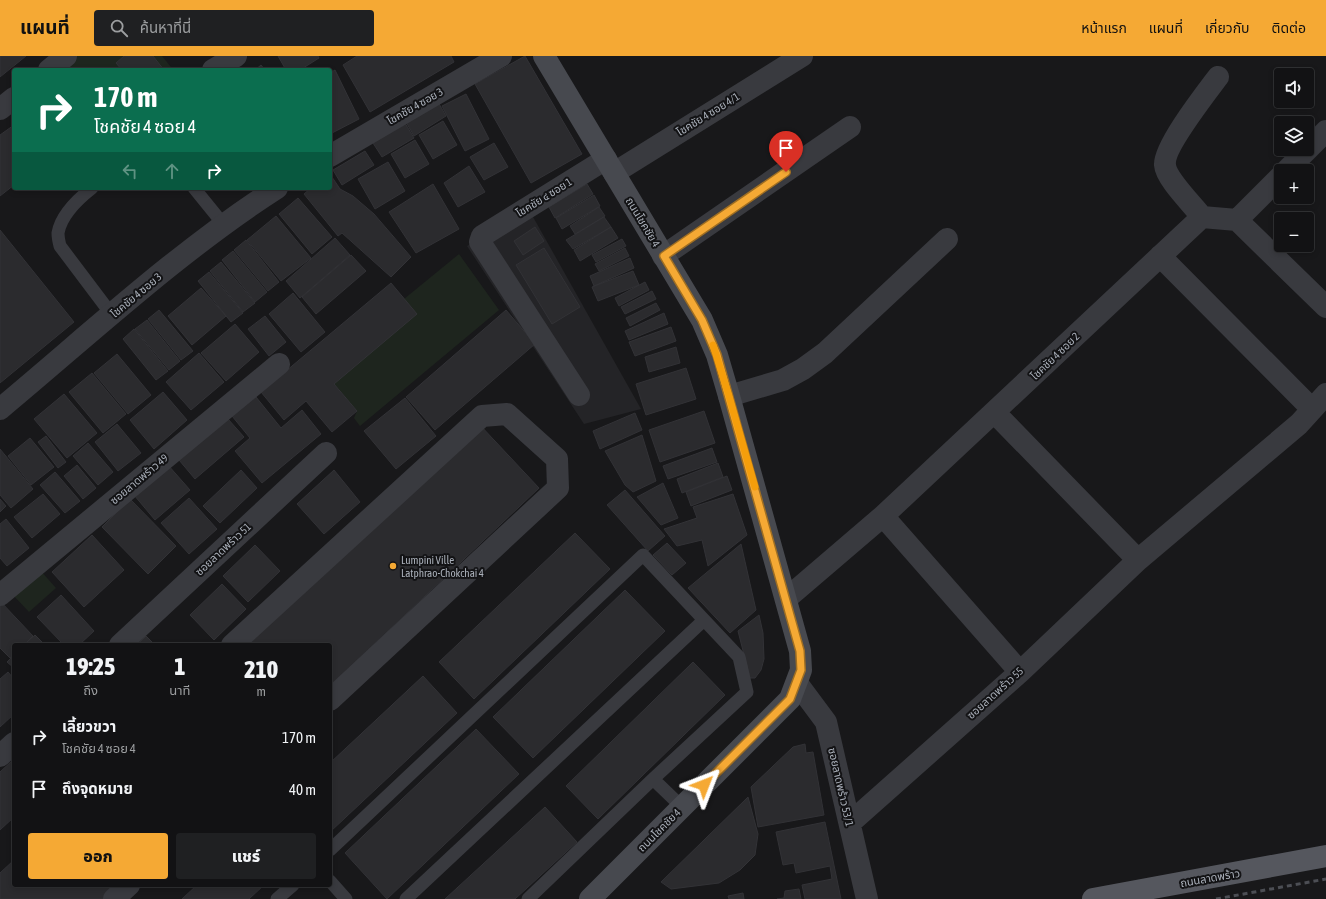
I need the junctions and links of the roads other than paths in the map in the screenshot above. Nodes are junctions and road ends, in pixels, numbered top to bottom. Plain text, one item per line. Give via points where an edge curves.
1 (66, 56) edge
2 (236, 56) edge
3 (501, 56) edge
4 (544, 56) edge
5 (802, 56) edge
6 (51, 68) edge
7 (216, 68) edge
8 (1218, 77) dead end
9 (12, 100) edge
10 (0, 109) edge
11 (850, 127) dead end
12 (1326, 131) edge
13 (332, 155) edge
14 (1293, 164) edge
15 (610, 166) junction
16 (1274, 183) edge
17 (89, 190) edge
18 (196, 190) edge
19 (274, 190) edge
20 (1202, 217) junction
21 (1237, 220) junction
22 (224, 225) junction
23 (947, 240) dead end
24 (664, 256) junction
25 (1160, 256) junction
26 (1326, 307) edge
27 (112, 315) junction
28 (279, 364) dead end
29 (579, 395) dead end
30 (729, 396) junction
31 (0, 409) edge
32 (1312, 409) edge
33 (995, 413) junction
34 (326, 453) dead end
35 (883, 516) junction
36 (1138, 560) junction
37 (0, 595) edge
38 (786, 599) junction
39 (704, 620) junction
40 (122, 643) edge
41 (234, 643) edge
42 (1020, 672) junction
43 (797, 684) junction
44 (332, 698) edge
45 (12, 745) edge
46 (0, 756) edge
47 (653, 779) junction
48 (682, 807) junction
49 (850, 823) junction
50 (332, 848) edge
51 (1326, 856) edge
52 (332, 883) edge
53 (128, 887) edge
54 (291, 887) edge
55 (114, 899) edge
56 (277, 899) edge
57 (346, 899) edge
58 (406, 899) edge
59 (528, 899) edge
60 (590, 899) edge
61 (867, 899) edge
62 (1093, 899) edge

1 - 6 street
2 - 7 street
3 - 13 street, โชคชัย 4 ซอย 3
4 - 15 main road, ถนนโชคชัย 4
5 - 15 street, โชคชัย 4 ซอย 4/1
8 - 20 street via 1165,156 1168,174
9 - 10 street
11 - 24 street
12 - 14 street
15 - 24 main road, ถนนโชคชัย 4
15 - 29 street, โชคชัย ๔ ซอย 1 via 482,236 480,242
16 - 21 street
17 - 27 lane via 79,198 65,216 58,233 60,246
18 - 22 lane
19 - 22 street, โชคชัย 4 ซอย 3
20 - 21 street
20 - 25 street, โชคชัย 4 ซอย 2
21 - 26 street
22 - 27 street, โชคชัย 4 ซอย 3
23 - 30 street via 825,353 803,369 783,380
24 - 30 main road, ถนนโชคชัย 4 via 702,320 717,355
25 - 32 street
25 - 33 street, โชคชัย 4 ซอย 2
27 - 31 street, โชคชัย 4 ซอย 3
28 - 37 street, ซอยลาดพร้าว 49
30 - 38 main road, ถนนโชคชัย 4
32 - 36 street, ซอยลาดพร้าว 55
33 - 35 street, โชคชัย 4 ซอย 2
33 - 36 street
34 - 40 street, ซอยลาดพร้าว 51
35 - 38 street, โชคชัย 4 ซอย 2
35 - 42 street
36 - 42 street, ซอยลาดพร้าว 55
38 - 43 main road, ถนนโชคชัย 4 via 800,651 801,670
39 - 47 lane via 739,657 747,692
39 - 50 lane via 644,555
39 - 58 lane
41 - 44 street via 482,416 507,414 557,459 558,488
42 - 49 street, ซอยลาดพร้าว 55
43 - 48 main road, ถนนโชคชัย 4 via 790,699
43 - 49 street, ซอยลาดพร้าว 53/1 via 826,722
45 - 46 street
47 - 48 lane
47 - 59 lane
48 - 60 main road, ถนนโชคชัย 4
49 - 61 street, ซอยลาดพร้าว 53/1
51 - 62 main road, ถนนลาดพร้าว
52 - 57 lane
53 - 55 street
54 - 56 lane

